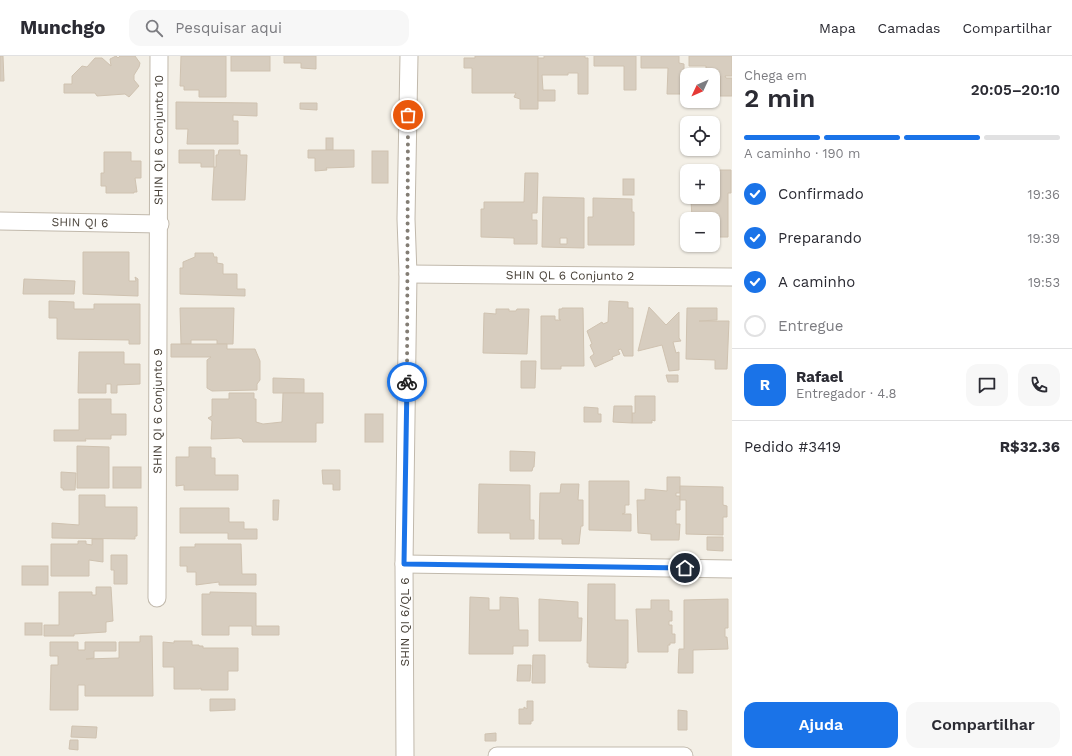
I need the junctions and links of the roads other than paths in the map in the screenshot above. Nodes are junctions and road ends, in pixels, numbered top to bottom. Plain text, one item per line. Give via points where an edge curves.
1 (159, 56) edge
2 (409, 56) edge
3 (0, 221) edge
4 (160, 224) junction
5 (408, 274) junction
6 (732, 277) edge
7 (404, 564) junction
8 (732, 569) edge
9 (157, 598) dead end
10 (405, 756) edge
11 (497, 756) edge
12 (684, 756) edge

1 - 4 street, SHIN QI 6 Conjunto 10
2 - 5 street, SHIN QI 6/QL 6 via 406,219
3 - 4 street, SHIN QI 6
4 - 9 street, SHIN QI 6 Conjunto 9
5 - 6 street, SHIN QL 6 Conjunto 2
5 - 7 street, SHIN QI 6/QL 6
7 - 8 street
7 - 10 street, SHIN QI 6/QL 6
11 - 12 street

